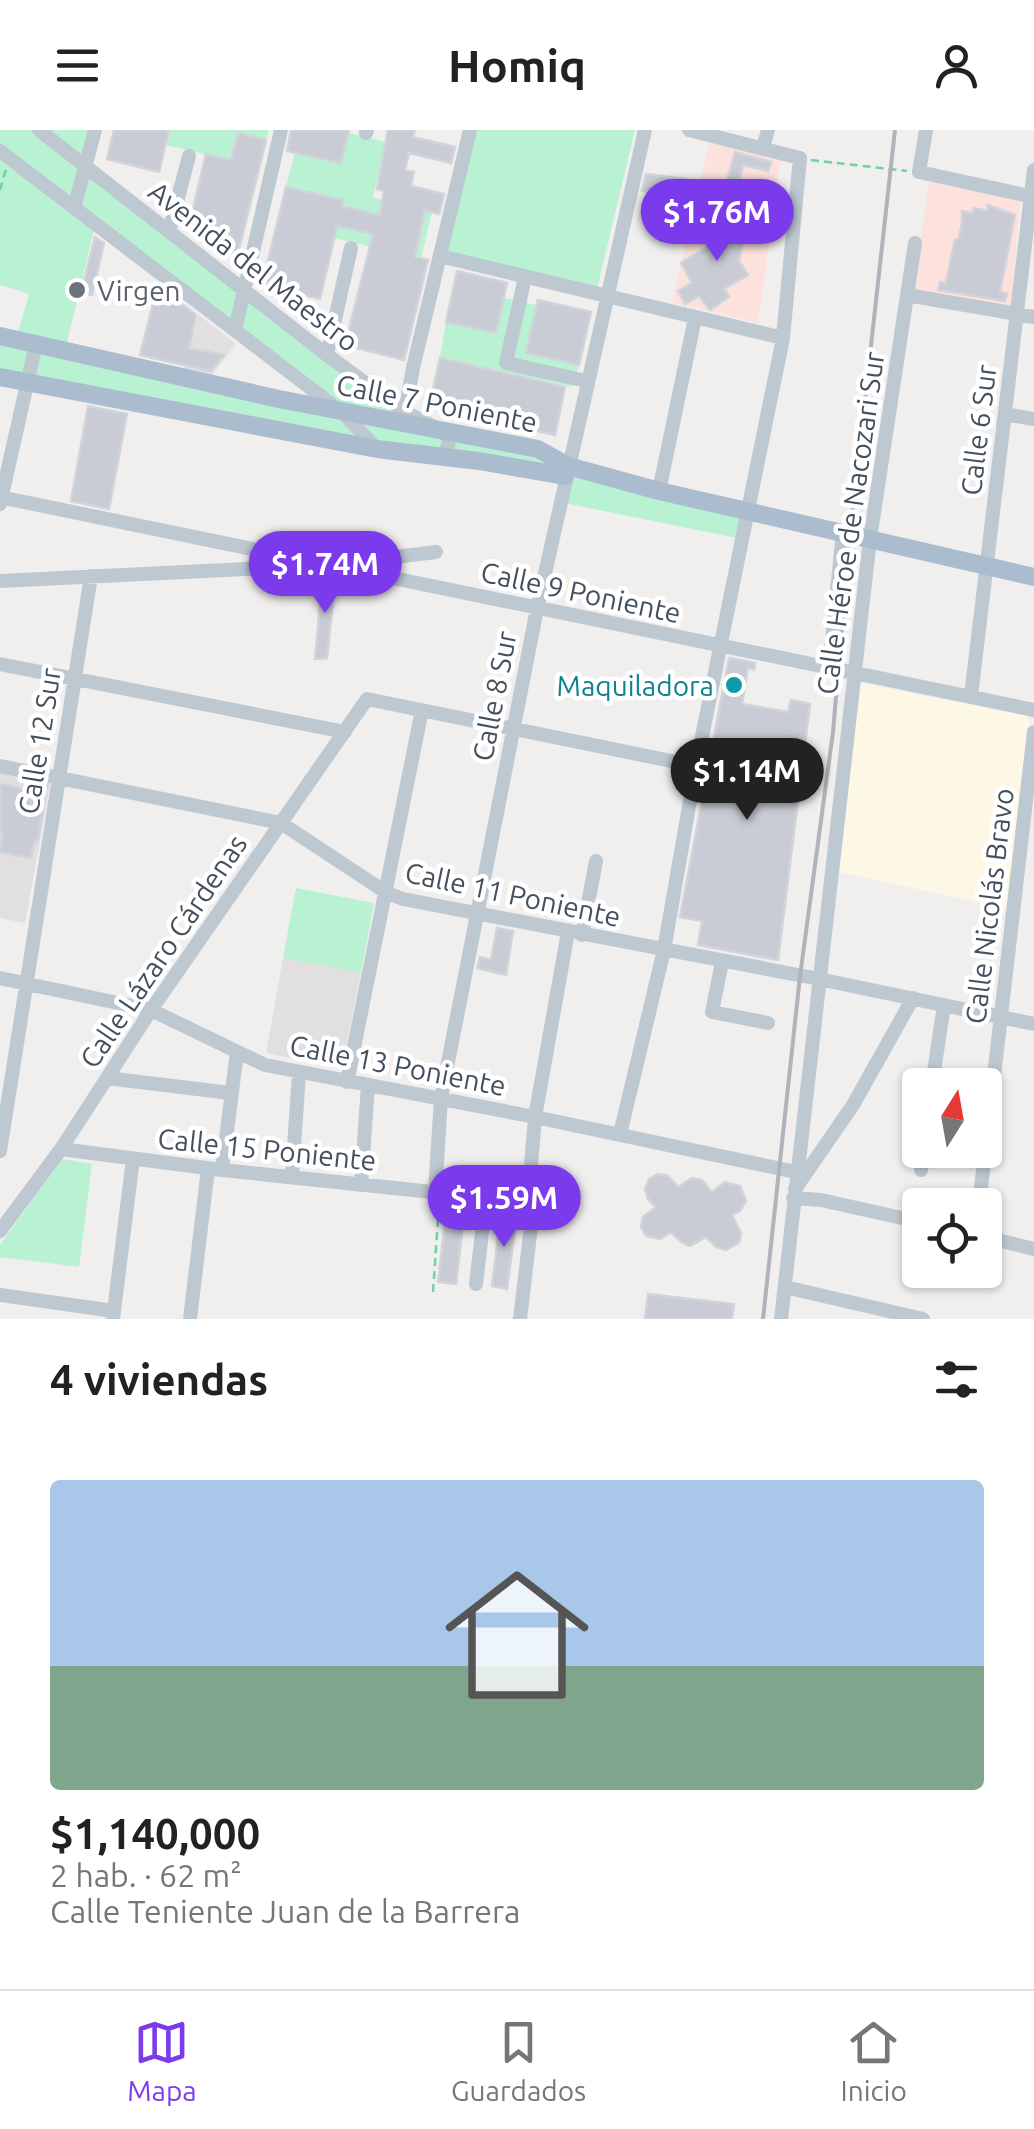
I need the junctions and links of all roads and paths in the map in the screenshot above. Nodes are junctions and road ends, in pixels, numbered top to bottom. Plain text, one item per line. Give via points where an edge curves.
1 (39, 130) edge
2 (94, 130) edge
3 (281, 130) edge
4 (470, 130) edge
5 (646, 130) edge
6 (688, 130) edge
7 (768, 130) edge
8 (926, 130) edge
9 (763, 148) junction
10 (4, 154) edge
11 (189, 156) dead end
12 (800, 158) junction
13 (86, 168) junction
14 (1034, 170) edge
15 (919, 172) junction
16 (0, 190) edge
17 (1032, 196) edge
18 (74, 208) junction
19 (169, 232) junction
20 (915, 243) dead end
21 (351, 248) dead end
22 (440, 256) junction
23 (525, 276) junction
24 (244, 290) junction
25 (907, 295) junction
26 (605, 296) junction
27 (1017, 314) junction
28 (1034, 317) edge
29 (696, 318) junction
30 (235, 330) junction
31 (0, 336) edge
32 (783, 338) junction
33 (36, 344) junction
34 (327, 355) junction
35 (0, 377) edge
36 (586, 380) junction
37 (27, 382) junction
38 (406, 412) junction
39 (342, 413) junction
40 (1006, 414) junction
41 (1034, 420) edge
42 (444, 432) junction
43 (377, 449) junction
44 (440, 458) junction
45 (566, 471) junction
46 (659, 490) junction
47 (1, 500) edge
48 (748, 510) junction
49 (843, 532) junction
50 (870, 539) junction
51 (436, 552) dead end
52 (332, 564) junction
53 (988, 565) junction
54 (91, 576) junction
55 (1034, 576) edge
56 (0, 581) edge
57 (537, 609) junction
58 (721, 646) junction
59 (0, 664) edge
60 (829, 669) junction
61 (854, 674) junction
62 (74, 680) junction
63 (971, 696) junction
64 (422, 710) junction
65 (1034, 710) edge
66 (514, 728) junction
67 (344, 732) junction
68 (1034, 732) edge
69 (0, 766) edge
70 (696, 766) junction
71 (57, 777) junction
72 (281, 823) junction
73 (1034, 845) edge
74 (1022, 859) junction
75 (596, 861) dead end
76 (387, 892) junction
77 (477, 914) junction
78 (575, 933) junction
79 (664, 950) junction
80 (722, 962) junction
81 (0, 978) edge
82 (819, 978) junction
83 (28, 983) junction
84 (913, 998) junction
85 (944, 1004) junction
86 (151, 1010) junction
87 (1001, 1017) junction
88 (768, 1022) dead end
89 (1034, 1024) edge
90 (237, 1052) junction
91 (935, 1068) edge
92 (299, 1073) junction
93 (107, 1078) junction
94 (347, 1082) junction
95 (368, 1085) junction
96 (230, 1094) junction
97 (441, 1098) junction
98 (535, 1116) junction
99 (620, 1134) junction
100 (61, 1149) junction
101 (0, 1151) edge
102 (134, 1159) junction
103 (215, 1169) junction
104 (796, 1172) junction
105 (292, 1177) junction
106 (361, 1185) junction
107 (981, 1188) edge
108 (438, 1193) junction
109 (793, 1195) junction
110 (486, 1198) junction
111 (528, 1202) junction
112 (902, 1218) edge
113 (0, 1232) edge
114 (1002, 1241) edge
115 (1034, 1248) edge
116 (476, 1284) dead end
117 (784, 1287) junction
118 (433, 1292) dead end
119 (0, 1295) edge
120 (114, 1315) edge
121 (190, 1319) edge
122 (520, 1319) edge
123 (781, 1319) edge
124 (923, 1319) edge

1 - 13 street, Avenida del Maestro
2 - 13 street
3 - 24 street
4 - 22 street
5 - 26 street, Calle 8 Sur
6 - 9 street
7 - 9 street
8 - 15 street
9 - 12 street
10 - 16 path
10 - 18 street
11 - 19 street
12 - 15 path
12 - 32 street
13 - 18 street
13 - 19 street, Avenida del Maestro
14 - 17 street, Calle 6 Sur
15 - 17 street
17 - 27 street, Calle 6 Sur
18 - 30 street
19 - 24 street, Avenida del Maestro
20 - 25 street, Calle Héroe de Nacozari Sur
21 - 34 street
22 - 23 street
22 - 38 street
23 - 26 street
23 - 36 street via 506,362
24 - 30 street
24 - 34 street, Avenida del Maestro
25 - 27 street
25 - 50 street, Calle Héroe de Nacozari Sur
26 - 29 street
26 - 36 street, Calle 8 Sur
27 - 28 street
27 - 40 street, Calle 6 Sur
29 - 32 street
29 - 46 street
30 - 39 street
31 - 33 main road, Calle 7 Poniente
32 - 48 street
33 - 37 street
33 - 39 main road, Calle 7 Poniente
34 - 38 street, Avenida del Maestro
35 - 37 main road, Calle 7 Poniente
36 - 45 street, Calle 8 Sur
37 - 43 main road, Calle 7 Poniente
37 - 47 street
38 - 42 street, Avenida del Maestro
39 - 42 main road, Calle 7 Poniente
39 - 43 street
40 - 41 street
40 - 53 street, Calle 6 Sur
42 - 44 street via 448,447
42 - 45 main road, Calle 7 Poniente via 538,449
43 - 44 main road, Calle 7 Poniente
44 - 45 main road, Calle 7 Poniente
45 - 46 main road, Calle 7 Poniente
45 - 57 street, Calle 8 Sur
46 - 48 main road, Calle 7 Poniente
47 - 52 street, Calle 9 Poniente
48 - 49 main road, Calle 7 Poniente
48 - 58 street
49 - 50 main road, Calle 7 Poniente
49 - 60 street
50 - 53 main road, Calle 7 Poniente
50 - 61 street, Calle Héroe de Nacozari Sur
51 - 52 street
52 - 54 street
52 - 57 street, Calle 9 Poniente
53 - 55 main road, Calle 7 Poniente
53 - 63 street, Calle 6 Sur
54 - 56 street
54 - 62 street, Calle 12 Sur
57 - 58 street, Calle 9 Poniente
57 - 66 street, Calle 8 Sur
58 - 60 street, Calle 9 Poniente
58 - 70 street
59 - 62 street
60 - 61 street, Calle 9 Poniente
61 - 63 street, Calle 9 Poniente
61 - 82 street, Calle Héroe de Nacozari Sur
62 - 67 street
62 - 71 street, Calle 12 Sur
63 - 65 street, Calle 9 Poniente
64 - 66 street
64 - 67 street, Calle Lázaro Cárdenas via 367,699
64 - 76 street
66 - 70 street
66 - 77 street, Calle 8 Sur
67 - 72 street, Calle Lázaro Cárdenas
68 - 74 street, Calle Nicolás Bravo
69 - 71 street, Calle 11 Poniente
70 - 79 street
71 - 72 street, Calle 11 Poniente
71 - 83 street, Calle 12 Sur
72 - 76 street, Calle 11 Poniente
72 - 86 street, Calle Lázaro Cárdenas
73 - 74 street
74 - 87 street, Calle Nicolás Bravo
75 - 78 street
76 - 77 street, Calle 11 Poniente
76 - 94 street
77 - 78 street, Calle 11 Poniente
77 - 97 street, Calle 8 Sur
78 - 79 street, Calle 11 Poniente
78 - 98 street
79 - 80 street, Calle 11 Poniente
79 - 99 street
80 - 82 street, Calle 11 Poniente
80 - 88 street via 712,1012
81 - 83 street, Calle 13 Poniente
82 - 84 street, Calle 11 Poniente
82 - 104 street, Calle Héroe de Nacozari Sur
83 - 86 street, Calle 13 Poniente
83 - 101 street, Calle 12 Sur
84 - 85 street, Calle 11 Poniente
84 - 109 street
85 - 87 street, Calle 11 Poniente
85 - 91 street
86 - 90 street, Calle 13 Poniente
86 - 93 street, Calle Lázaro Cárdenas
87 - 89 street, Calle 11 Poniente
87 - 107 street, Calle Nicolás Bravo
90 - 92 street, Calle 13 Poniente
90 - 96 street
92 - 94 street, Calle 13 Poniente
92 - 105 street
93 - 96 street
93 - 100 street, Calle Lázaro Cárdenas
94 - 95 street, Calle 13 Poniente
95 - 97 street, Calle 13 Poniente
95 - 106 street
96 - 103 street
97 - 98 street, Calle 13 Poniente
97 - 108 street, Calle 8 Sur
98 - 99 street, Calle 13 Poniente
98 - 111 street
99 - 104 street, Calle 13 Poniente
100 - 102 street, Calle 15 Poniente
100 - 113 street, Calle Lázaro Cárdenas
102 - 103 street, Calle 15 Poniente
102 - 120 street
103 - 105 street, Calle 15 Poniente
103 - 121 street
104 - 109 street, Calle Héroe de Nacozari Sur
105 - 106 street, Calle 15 Poniente
106 - 108 street, Calle 15 Poniente
108 - 110 street, Calle 15 Poniente
108 - 118 path
109 - 112 street
109 - 117 street, Calle Héroe de Nacozari Sur
110 - 111 street, Calle 15 Poniente
110 - 116 street
111 - 122 street via 532,1218
114 - 115 street
117 - 123 street, Calle Héroe de Nacozari Sur
117 - 124 street
119 - 120 street

